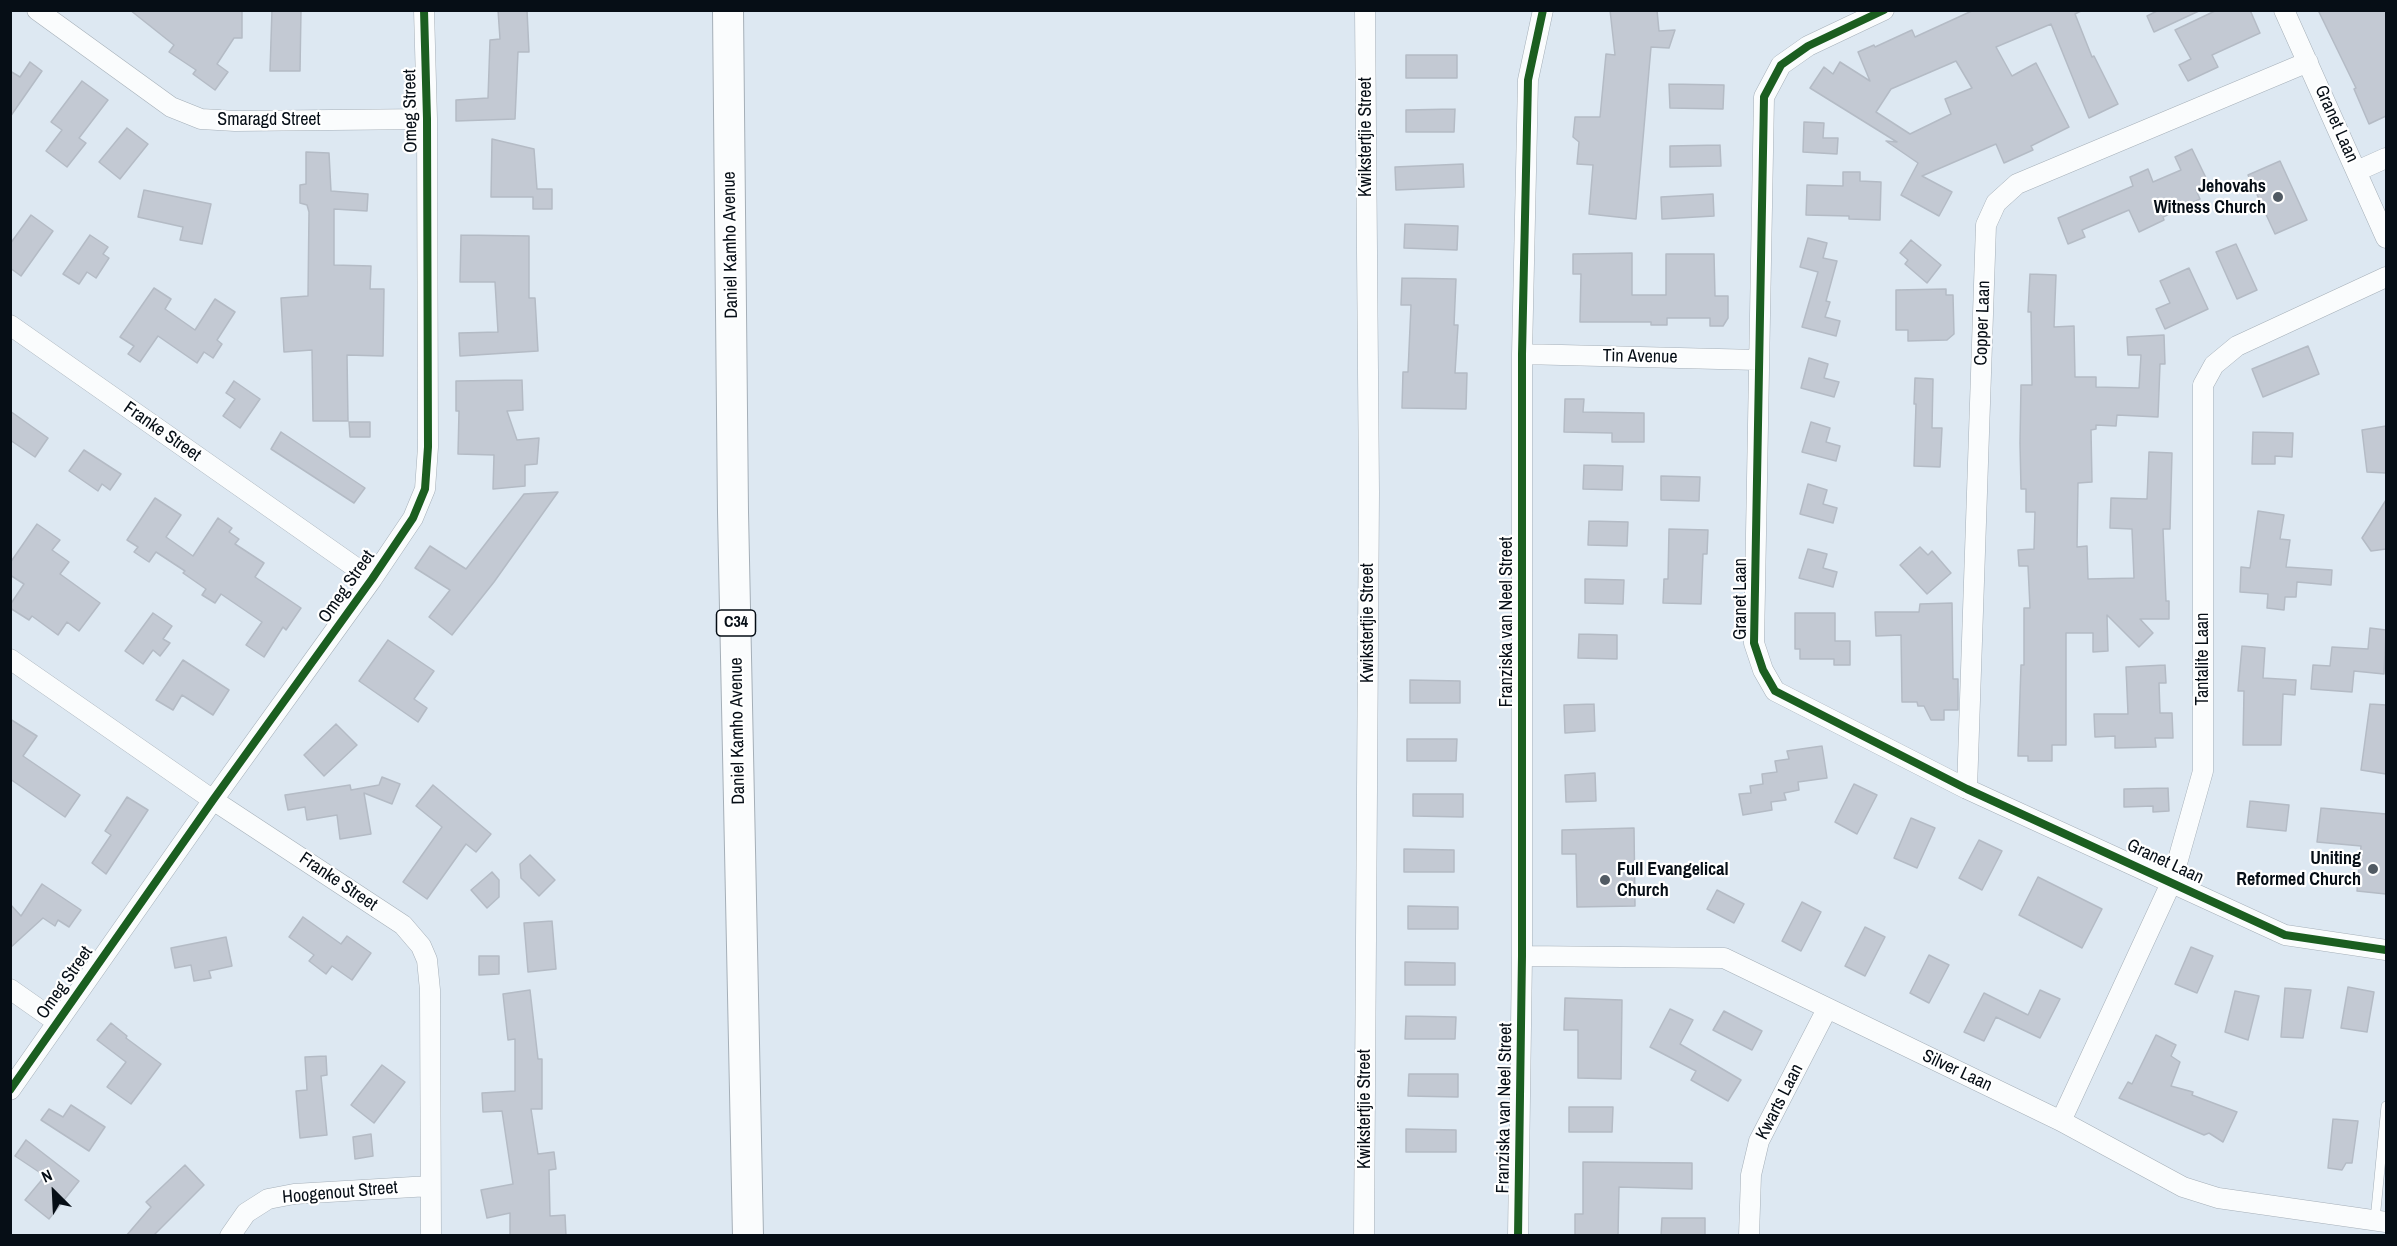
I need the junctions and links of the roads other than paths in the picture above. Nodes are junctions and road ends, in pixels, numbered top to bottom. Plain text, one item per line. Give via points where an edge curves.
1 (37, 10) edge
2 (424, 10) edge
3 (728, 10) edge
4 (1365, 10) edge
5 (1543, 10) edge
6 (1884, 10) edge
7 (2284, 10) edge
8 (2308, 62) junction
9 (427, 119) junction
10 (2386, 158) edge
11 (2357, 171) junction
12 (2386, 238) edge
13 (2386, 278) edge
14 (10, 325) edge
15 (1522, 354) junction
16 (1758, 360) junction
17 (372, 579) junction
18 (10, 659) edge
19 (1967, 789) junction
20 (213, 800) junction
21 (2172, 881) junction
22 (2386, 950) edge
23 (1522, 956) junction
24 (10, 989) edge
25 (1827, 1010) junction
26 (57, 1022) junction
27 (10, 1090) edge
28 (2386, 1106) edge
29 (2061, 1121) junction
30 (430, 1186) junction
31 (2381, 1221) edge
32 (230, 1236) edge
33 (431, 1236) edge
34 (748, 1236) edge
35 (1364, 1236) edge
36 (1518, 1236) edge
37 (1749, 1236) edge

1 - 9 street, Smaragd Street via 171,107 201,119
2 - 9 street, Omeg Street
3 - 34 main road, Daniel Kamho Avenue / C34 via 733,512
4 - 35 street, Kwikstertjie Street via 1369,492
5 - 15 street, Franziska van Neel Street via 1528,80
6 - 16 street, Granet Laan via 1808,46 1781,65 1764,97
7 - 8 street, Granet Laan
8 - 11 street, Granet Laan
8 - 19 street, Copper Laan via 2018,184 1996,203 1986,225
9 - 17 street, Omeg Street via 425,489 413,518
10 - 11 street
11 - 12 street, Granet Laan
13 - 21 street, Tantalite Laan via 2237,346 2214,365 2203,385 2203,771
14 - 17 street, Franke Street
15 - 16 street, Tin Avenue
15 - 23 street, Franziska van Neel Street
16 - 19 street, Granet Laan via 1754,643 1762,670 1775,691
17 - 20 street, Omeg Street
18 - 20 street, Franke Street
19 - 21 street, Granet Laan
20 - 26 street, Omeg Street
20 - 30 street, Franke Street via 403,925 421,946 427,960 430,990
21 - 22 street, Granet Laan via 2285,935
21 - 29 street, Tantalite Laan
23 - 25 street, Silver Laan via 1724,958
23 - 36 street, Franziska van Neel Street
24 - 26 street
25 - 29 street, Silver Laan
25 - 37 street, Kwarts Laan via 1759,1141 1751,1175
26 - 27 street, Omeg Street
28 - 31 lane
29 - 31 street, Silver Laan via 2191,1190 2218,1198
30 - 32 street, Hoogenout Street via 268,1199 246,1213
30 - 33 street, Franke Street

